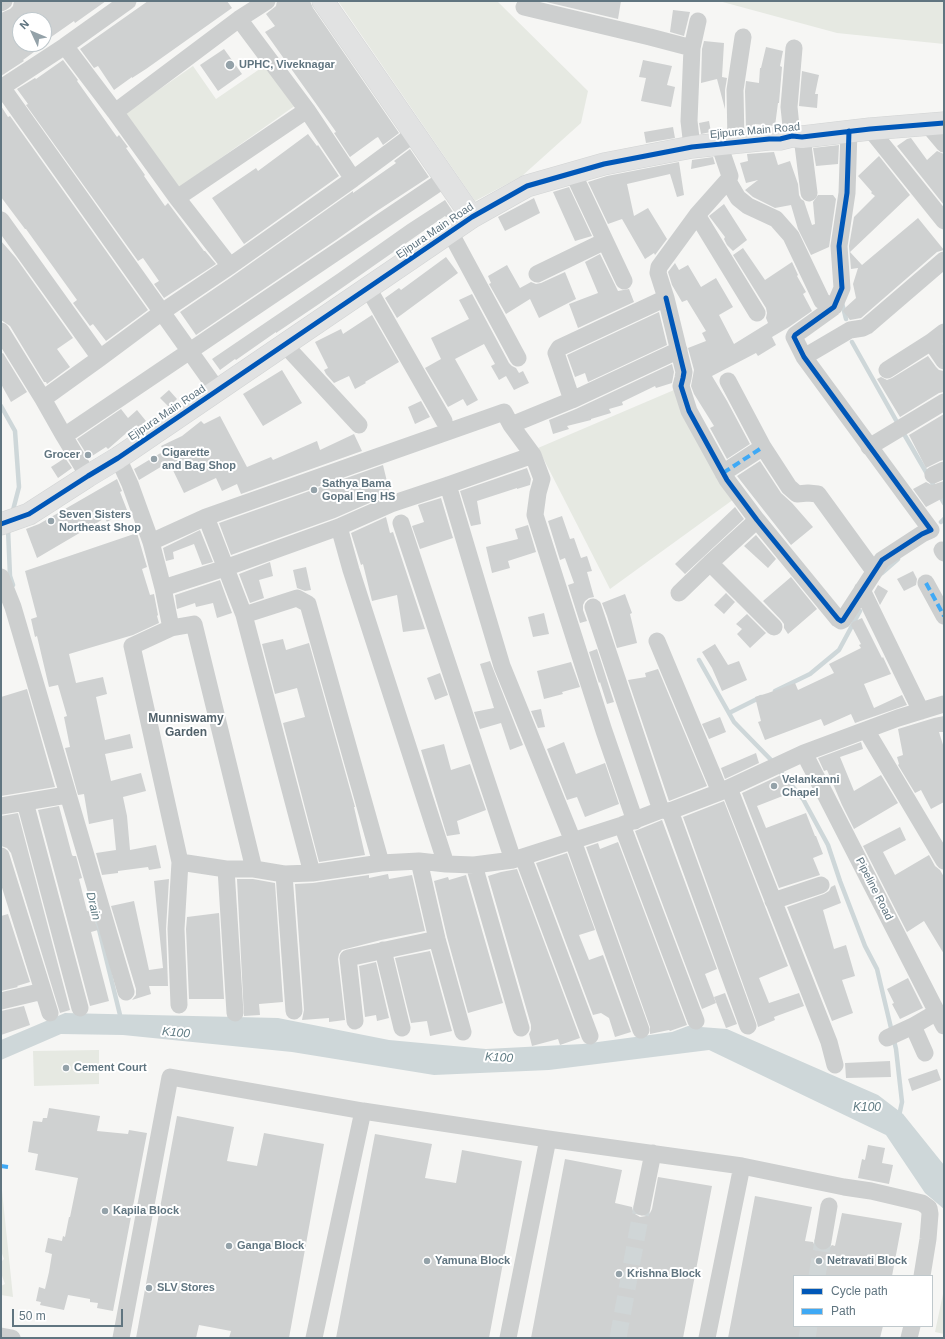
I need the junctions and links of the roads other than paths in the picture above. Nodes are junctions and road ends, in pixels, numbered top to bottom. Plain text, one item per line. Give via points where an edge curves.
1 (4, 1) edge
2 (128, 1) edge
3 (267, 1) edge
4 (323, 1) edge
5 (1, 3) edge
6 (524, 6) dead end
7 (239, 19) junction
8 (698, 21) dead end
9 (743, 36) dead end
10 (65, 46) junction
11 (692, 48) junction
12 (794, 48) dead end
13 (1, 87) edge
14 (307, 110) junction
15 (115, 112) junction
16 (936, 124) edge
17 (860, 130) junction
18 (415, 133) junction
19 (797, 136) junction
20 (728, 143) junction
21 (944, 144) edge
22 (692, 147) junction
23 (573, 173) junction
24 (353, 178) junction
25 (446, 178) junction
26 (728, 181) junction
27 (809, 193) dead end
28 (177, 198) junction
29 (697, 215) junction
30 (472, 217) junction
31 (1, 220) edge
32 (944, 221) edge
33 (450, 232) junction
34 (605, 241) junction
35 (944, 260) edge
36 (230, 266) junction
37 (537, 274) dead end
38 (624, 281) dead end
39 (368, 288) junction
40 (666, 298) junction
41 (834, 307) junction
42 (162, 312) junction
43 (757, 313) dead end
44 (1, 331) edge
45 (938, 337) edge
46 (285, 345) junction
47 (679, 350) junction
48 (190, 351) junction
49 (100, 358) junction
50 (518, 358) dead end
51 (804, 358) junction
52 (944, 361) edge
53 (887, 370) dead end
54 (728, 382) dead end
55 (218, 391) junction
56 (43, 398) junction
57 (572, 400) junction
58 (944, 402) edge
59 (444, 421) dead end
60 (359, 425) dead end
61 (511, 425) junction
62 (64, 436) junction
63 (763, 447) junction
64 (869, 447) junction
65 (533, 455) junction
66 (118, 458) junction
67 (723, 473) junction
68 (88, 476) junction
69 (448, 485) junction
70 (206, 517) junction
71 (757, 520) junction
72 (401, 523) dead end
73 (1, 524) edge
74 (339, 527) junction
75 (151, 542) junction
76 (938, 543) edge
77 (710, 563) junction
78 (226, 568) junction
79 (874, 571) junction
80 (1, 577) edge
81 (926, 582) dead end
82 (163, 588) junction
83 (862, 590) junction
84 (678, 593) dead end
85 (593, 606) dead end
86 (244, 615) junction
87 (944, 616) edge
88 (774, 627) dead end
89 (170, 628) junction
90 (657, 641) dead end
91 (944, 704) edge
92 (921, 710) junction
93 (866, 730) junction
94 (804, 753) junction
95 (724, 790) junction
96 (67, 795) junction
97 (25, 802) junction
98 (1, 806) edge
99 (665, 811) junction
100 (628, 823) junction
101 (573, 841) junction
102 (1, 856) edge
103 (518, 859) junction
104 (419, 861) junction
105 (944, 861) edge
106 (180, 862) junction
107 (381, 863) junction
108 (446, 864) junction
109 (474, 865) junction
110 (226, 869) junction
111 (254, 869) junction
112 (312, 873) junction
113 (284, 874) junction
114 (821, 885) dead end
115 (773, 901) junction
116 (437, 939) junction
117 (383, 950) junction
118 (43, 991) junction
119 (126, 992) dead end
120 (1, 1001) edge
121 (179, 1005) dead end
122 (80, 1008) dead end
123 (294, 1011) dead end
124 (235, 1013) dead end
125 (50, 1014) dead end
126 (941, 1019) edge
127 (355, 1021) dead end
128 (696, 1021) dead end
129 (748, 1026) dead end
130 (913, 1026) junction
131 (402, 1028) dead end
132 (521, 1028) dead end
133 (641, 1030) dead end
134 (463, 1032) dead end
135 (590, 1036) dead end
136 (887, 1038) dead end
137 (925, 1053) dead end
138 (835, 1065) dead end
139 (363, 1111) junction
140 (548, 1139) junction
141 (652, 1153) junction
142 (742, 1166) junction
143 (829, 1206) dead end
144 (642, 1207) tunnel mouth
145 (823, 1241) tunnel mouth
146 (922, 1275) edge
147 (912, 1327) edge
148 (1, 1336) edge
149 (12, 1338) edge
150 (121, 1338) edge
151 (314, 1338) edge
152 (508, 1338) edge
153 (707, 1338) edge
154 (909, 1338) edge

1 - 5 street
2 - 10 street
3 - 7 street
4 - 18 street
6 - 11 street
7 - 14 street
7 - 15 street
8 - 11 street
9 - 20 street
10 - 13 street
10 - 15 street
11 - 22 street via 689,121
12 - 19 street via 789,107
13 - 42 street
14 - 24 street
14 - 28 street
15 - 28 street
16 - 17 street, Ejipura Main Road
16 - 21 street
17 - 19 street, Ejipura Main Road
17 - 32 street
17 - 41 street via 839,246 842,288
18 - 24 street
18 - 25 street
19 - 20 street, Ejipura Main Road
19 - 27 street
20 - 22 street, Ejipura Main Road
20 - 26 street
22 - 23 street, Ejipura Main Road via 604,164
23 - 30 street, Ejipura Main Road via 527,186
23 - 34 street
24 - 36 street
25 - 30 street
25 - 48 street
26 - 29 street
26 - 41 street via 738,198 748,206 776,219 791,236 822,302
28 - 36 street
29 - 40 street via 659,267 658,273
29 - 43 street
30 - 33 street, Ejipura Main Road
31 - 49 street
33 - 39 street, Ejipura Main Road
33 - 50 street
34 - 37 street
34 - 38 street
35 - 51 street via 867,326 850,330
36 - 42 street
39 - 46 street, Ejipura Main Road
39 - 59 street
40 - 47 street
40 - 57 street via 557,350
41 - 51 street via 794,336
42 - 48 street
42 - 49 street
44 - 56 street
45 - 52 street
45 - 53 street
46 - 55 street, Ejipura Main Road
46 - 60 street
47 - 57 street
47 - 67 street via 684,372 680,386 689,412
48 - 55 street
48 - 62 street
49 - 56 street
51 - 64 street
54 - 63 street
55 - 66 street, Ejipura Main Road
56 - 62 street
57 - 61 street
58 - 64 street
61 - 65 street
61 - 70 street via 504,412
62 - 68 street
63 - 67 street
63 - 79 street via 789,487 797,494 818,494
64 - 76 street
65 - 69 street
65 - 100 street via 542,480 535,515 604,731
66 - 68 street, Ejipura Main Road
66 - 75 street
67 - 71 street
68 - 73 street, Ejipura Main Road via 29,514
69 - 74 street via 391,504
69 - 101 street via 502,666
70 - 75 street
70 - 78 street
71 - 77 street
71 - 83 street via 838,619 844,620
72 - 103 street
74 - 78 street
74 - 108 street
75 - 82 street
76 - 79 street via 922,534 882,560
77 - 84 street
77 - 88 street
78 - 82 street
78 - 86 street
79 - 83 street
80 - 96 street via 13,607
81 - 87 street
82 - 89 street
83 - 92 street
85 - 99 street
86 - 107 street via 298,598 308,604
86 - 112 street
89 - 106 street via 132,646
89 - 111 street via 194,624
90 - 95 street
91 - 92 street
92 - 93 street
93 - 94 street
93 - 105 street
94 - 95 street
94 - 126 street, Pipeline Road
95 - 99 street
95 - 115 street
96 - 97 street
96 - 119 street
97 - 98 street
97 - 122 street
99 - 100 street
99 - 129 street
100 - 101 street
100 - 128 street
101 - 103 street
101 - 133 street
102 - 118 street
103 - 109 street
103 - 135 street
104 - 107 street
104 - 108 street
104 - 116 street
106 - 110 street
106 - 121 street via 176,929
107 - 112 street
108 - 109 street
109 - 132 street
110 - 111 street
110 - 124 street
111 - 113 street
112 - 113 street
113 - 123 street
114 - 115 street
115 - 138 street via 829,1042
116 - 117 street
116 - 134 street
117 - 127 street via 348,958
117 - 131 street
118 - 120 street
118 - 125 street
126 - 130 street
130 - 136 street
130 - 137 street
139 - 140 street
139 - 150 street via 170,1076
139 - 151 street
140 - 141 street
140 - 152 street
141 - 142 street
141 - 144 street
142 - 146 street via 922,1203 929,1208 930,1214
142 - 153 street
143 - 145 street
147 - 154 street
148 - 149 street

